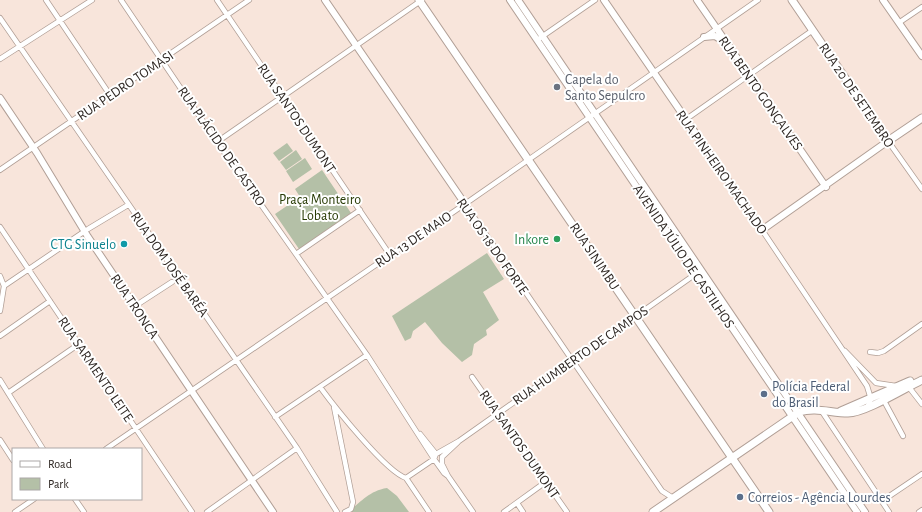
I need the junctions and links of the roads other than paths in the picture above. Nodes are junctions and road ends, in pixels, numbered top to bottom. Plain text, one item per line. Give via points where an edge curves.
1 (46, 0) edge
2 (92, 0) edge
3 (121, 0) edge
4 (217, 0) edge
5 (249, 0) edge
6 (325, 0) edge
7 (420, 0) edge
8 (510, 0) edge
9 (518, 0) edge
10 (595, 0) edge
11 (604, 0) edge
12 (697, 0) edge
13 (758, 0) edge
14 (792, 0) edge
15 (883, 0) edge
16 (922, 7) edge
17 (227, 15) junction
18 (524, 16) junction
19 (0, 18) edge
20 (61, 21) junction
21 (900, 22) junction
22 (717, 29) junction
23 (813, 30) junction
24 (704, 37) junction
25 (540, 38) junction
26 (726, 43) junction
27 (356, 45) junction
28 (19, 47) junction
29 (922, 56) edge
30 (0, 59) edge
31 (162, 59) junction
32 (653, 73) junction
33 (748, 75) junction
34 (110, 95) junction
35 (282, 97) junction
36 (0, 98) edge
37 (591, 116) junction
38 (922, 118) edge
39 (685, 120) junction
40 (71, 122) junction
41 (888, 141) junction
42 (217, 142) junction
43 (33, 147) junction
44 (529, 160) junction
45 (0, 170) edge
46 (826, 187) junction
47 (922, 189) edge
48 (465, 204) junction
49 (128, 205) junction
50 (360, 210) junction
51 (0, 227) edge
52 (762, 230) junction
53 (84, 232) junction
54 (296, 254) junction
55 (390, 255) junction
56 (702, 269) junction
57 (28, 270) junction
58 (696, 273) junction
59 (0, 276) edge
60 (172, 282) dead end
61 (4, 286) junction
62 (327, 297) junction
63 (50, 301) junction
64 (135, 306) junction
65 (0, 311) edge
66 (636, 316) junction
67 (922, 324) edge
68 (0, 336) edge
69 (79, 344) junction
70 (840, 345) junction
71 (870, 352) dead end
72 (367, 355) junction
73 (236, 360) junction
74 (572, 361) junction
75 (922, 376) edge
76 (472, 377) dead end
77 (0, 380) edge
78 (922, 380) edge
79 (907, 385) junction
80 (896, 386) junction
81 (320, 387) junction
82 (191, 390) junction
83 (8, 393) junction
84 (871, 399) junction
85 (883, 399) junction
86 (922, 404) edge
87 (334, 406) junction
88 (866, 408) junction
89 (820, 409) junction
90 (839, 412) junction
91 (498, 414) junction
92 (796, 414) junction
93 (275, 417) junction
94 (136, 428) junction
95 (903, 436) dead end
96 (0, 440) edge
97 (459, 441) junction
98 (42, 448) edge
99 (107, 448) edge
100 (297, 448) junction
101 (435, 456) junction
102 (12, 458) edge
103 (732, 458) junction
104 (922, 474) edge
105 (448, 476) junction
106 (406, 478) junction
107 (252, 480) junction
108 (547, 481) junction
109 (662, 491) junction
110 (673, 498) junction
111 (33, 500) edge
112 (77, 500) edge
113 (882, 501) junction
114 (517, 503) junction
115 (664, 504) junction
116 (922, 510) edge
117 (15, 512) edge
118 (84, 512) edge
119 (192, 512) edge
120 (207, 512) edge
121 (273, 512) edge
122 (337, 512) edge
123 (345, 512) edge
124 (429, 512) edge
125 (473, 512) edge
126 (504, 512) edge
127 (523, 512) edge
128 (567, 512) edge
129 (653, 512) edge
130 (769, 512) edge
131 (857, 512) edge
132 (865, 512) edge
133 (889, 512) edge
134 (919, 512) edge

1 - 20 street
2 - 20 street
3 - 31 street, RUA PLÁCIDO DE CASTRO
4 - 17 street, RUA SANTOS DUMONT
5 - 17 street, RUA PEDRO TOMASI
6 - 27 street, RUA OS 18 DO FORTE
7 - 27 street
7 - 44 main road, RUA SINIMBU
8 - 18 street, AVENIDA JÚLIO DE CASTILHOS
9 - 18 street, AVENIDA JÚLIO DE CASTILHOS
10 - 25 street
11 - 32 street, RUA PINHEIRO MACHADO
12 - 22 street, RUA BENTO GONÇALVES
13 - 22 street, RUA 13 DE MAIO
14 - 23 main road, RUA 20 DE SETEMBRO
15 - 21 street
16 - 21 street
17 - 31 street, RUA PEDRO TOMASI
17 - 35 street, RUA SANTOS DUMONT
18 - 25 street, AVENIDA JÚLIO DE CASTILHOS
19 - 28 street, RUA DOM JOSÉ BARÉA
20 - 28 street
20 - 34 street
21 - 29 street
22 - 24 street, RUA 13 DE MAIO
22 - 26 street, RUA BENTO GONÇALVES
23 - 33 street
23 - 41 main road, RUA 20 DE SETEMBRO
24 - 26 street via 715,36
24 - 32 street, RUA 13 DE MAIO
25 - 37 street, AVENIDA JÚLIO DE CASTILHOS
26 - 33 street, RUA BENTO GONÇALVES
27 - 35 street
27 - 48 street, RUA OS 18 DO FORTE
28 - 30 street
28 - 40 street, RUA DOM JOSÉ BARÉA
31 - 34 street, RUA PEDRO TOMASI
31 - 42 street, RUA PLÁCIDO DE CASTRO
32 - 37 street, RUA 13 DE MAIO
32 - 39 street, RUA PINHEIRO MACHADO
33 - 39 street
33 - 46 street, RUA BENTO GONÇALVES
34 - 40 street, RUA PEDRO TOMASI
35 - 42 street
35 - 50 street, RUA SANTOS DUMONT
36 - 43 street, RUA TRONCA
37 - 44 street, RUA 13 DE MAIO
37 - 56 street, AVENIDA JÚLIO DE CASTILHOS
37 - 58 street, AVENIDA JÚLIO DE CASTILHOS
38 - 41 main road
39 - 52 street, RUA PINHEIRO MACHADO
40 - 43 street, RUA PEDRO TOMASI
40 - 49 street, RUA DOM JOSÉ BARÉA
41 - 46 street
41 - 47 street, RUA 20 DE SETEMBRO
42 - 54 street, RUA PLÁCIDO DE CASTRO
43 - 45 street, RUA PEDRO TOMASI
43 - 53 street, RUA TRONCA
44 - 48 street, RUA 13 DE MAIO
44 - 66 main road, RUA SINIMBU
46 - 52 street
48 - 55 street, RUA 13 DE MAIO
48 - 74 street, RUA OS 18 DO FORTE
49 - 53 street
49 - 73 street, RUA DOM JOSÉ BARÉA
50 - 54 street
50 - 55 street, RUA SANTOS DUMONT
51 - 57 street, RUA SARMENTO LEITE
52 - 70 street, RUA PINHEIRO MACHADO
53 - 57 street
53 - 64 street, RUA TRONCA
54 - 62 street, RUA PLÁCIDO DE CASTRO
55 - 62 street, RUA 13 DE MAIO
56 - 58 street, RUA HUMBERTO DE CAMPOS
56 - 92 street, AVENIDA JÚLIO DE CASTILHOS
57 - 61 street
57 - 63 street, RUA SARMENTO LEITE
58 - 66 street, RUA HUMBERTO DE CAMPOS
58 - 92 street, AVENIDA JÚLIO DE CASTILHOS
59 - 61 street
60 - 64 street
61 - 65 street
62 - 72 street, RUA PLÁCIDO DE CASTRO
62 - 73 street, RUA 13 DE MAIO
63 - 68 street
63 - 69 street, RUA SARMENTO LEITE
64 - 82 street, RUA TRONCA
66 - 74 street, RUA HUMBERTO DE CAMPOS
66 - 103 main road, RUA SINIMBU
67 - 71 street via 884,351
69 - 83 street
69 - 94 street, RUA SARMENTO LEITE
70 - 80 street, RUA PINHEIRO MACHADO via 868,377 876,382
70 - 84 street, RUA PINHEIRO MACHADO via 867,386
72 - 81 street
72 - 101 street, RUA PLÁCIDO DE CASTRO
73 - 82 street, RUA 13 DE MAIO
73 - 93 street, RUA DOM JOSÉ BARÉA
74 - 91 street, RUA HUMBERTO DE CAMPOS
74 - 109 street, RUA OS 18 DO FORTE
75 - 79 main road
76 - 91 street, RUA SANTOS DUMONT
77 - 83 street
78 - 79 main road
79 - 80 main road
79 - 85 main road
79 - 86 street
80 - 84 main road
81 - 87 street
81 - 93 street
82 - 94 street, RUA 13 DE MAIO
82 - 107 street, RUA TRONCA
83 - 98 street
84 - 88 street
84 - 90 main road
85 - 88 main road
85 - 95 street
87 - 106 street via 389,468
87 - 123 street via 353,502 350,509
88 - 90 main road via 850,413
89 - 90 main road
89 - 92 main road
89 - 113 street
91 - 97 street, RUA HUMBERTO DE CAMPOS
91 - 108 street, RUA SANTOS DUMONT
92 - 103 main road
92 - 131 street, AVENIDA JÚLIO DE CASTILHOS
92 - 132 street, AVENIDA JÚLIO DE CASTILHOS
93 - 100 street, RUA DOM JOSÉ BARÉA
94 - 99 street, RUA 13 DE MAIO
94 - 119 street, RUA SARMENTO LEITE
96 - 102 street
97 - 101 street, RUA HUMBERTO DE CAMPOS
97 - 105 street, RUA HUMBERTO DE CAMPOS via 442,457 442,464
100 - 107 street
100 - 122 street, RUA DOM JOSÉ BARÉA
101 - 105 street, RUA PLÁCIDO DE CASTRO
101 - 106 street, RUA HUMBERTO DE CAMPOS
103 - 110 main road
103 - 130 main road, RUA SINIMBU
104 - 113 street
105 - 125 street, RUA PLÁCIDO DE CASTRO
106 - 124 street
107 - 120 street
107 - 121 street, RUA TRONCA
108 - 114 street
108 - 128 street, RUA SANTOS DUMONT
109 - 110 street, RUA OS 18 DO FORTE
109 - 115 street, RUA OS 18 DO FORTE
110 - 115 main road
111 - 117 street
112 - 118 street
113 - 133 street
114 - 126 street
114 - 127 street
115 - 129 main road
116 - 134 street

